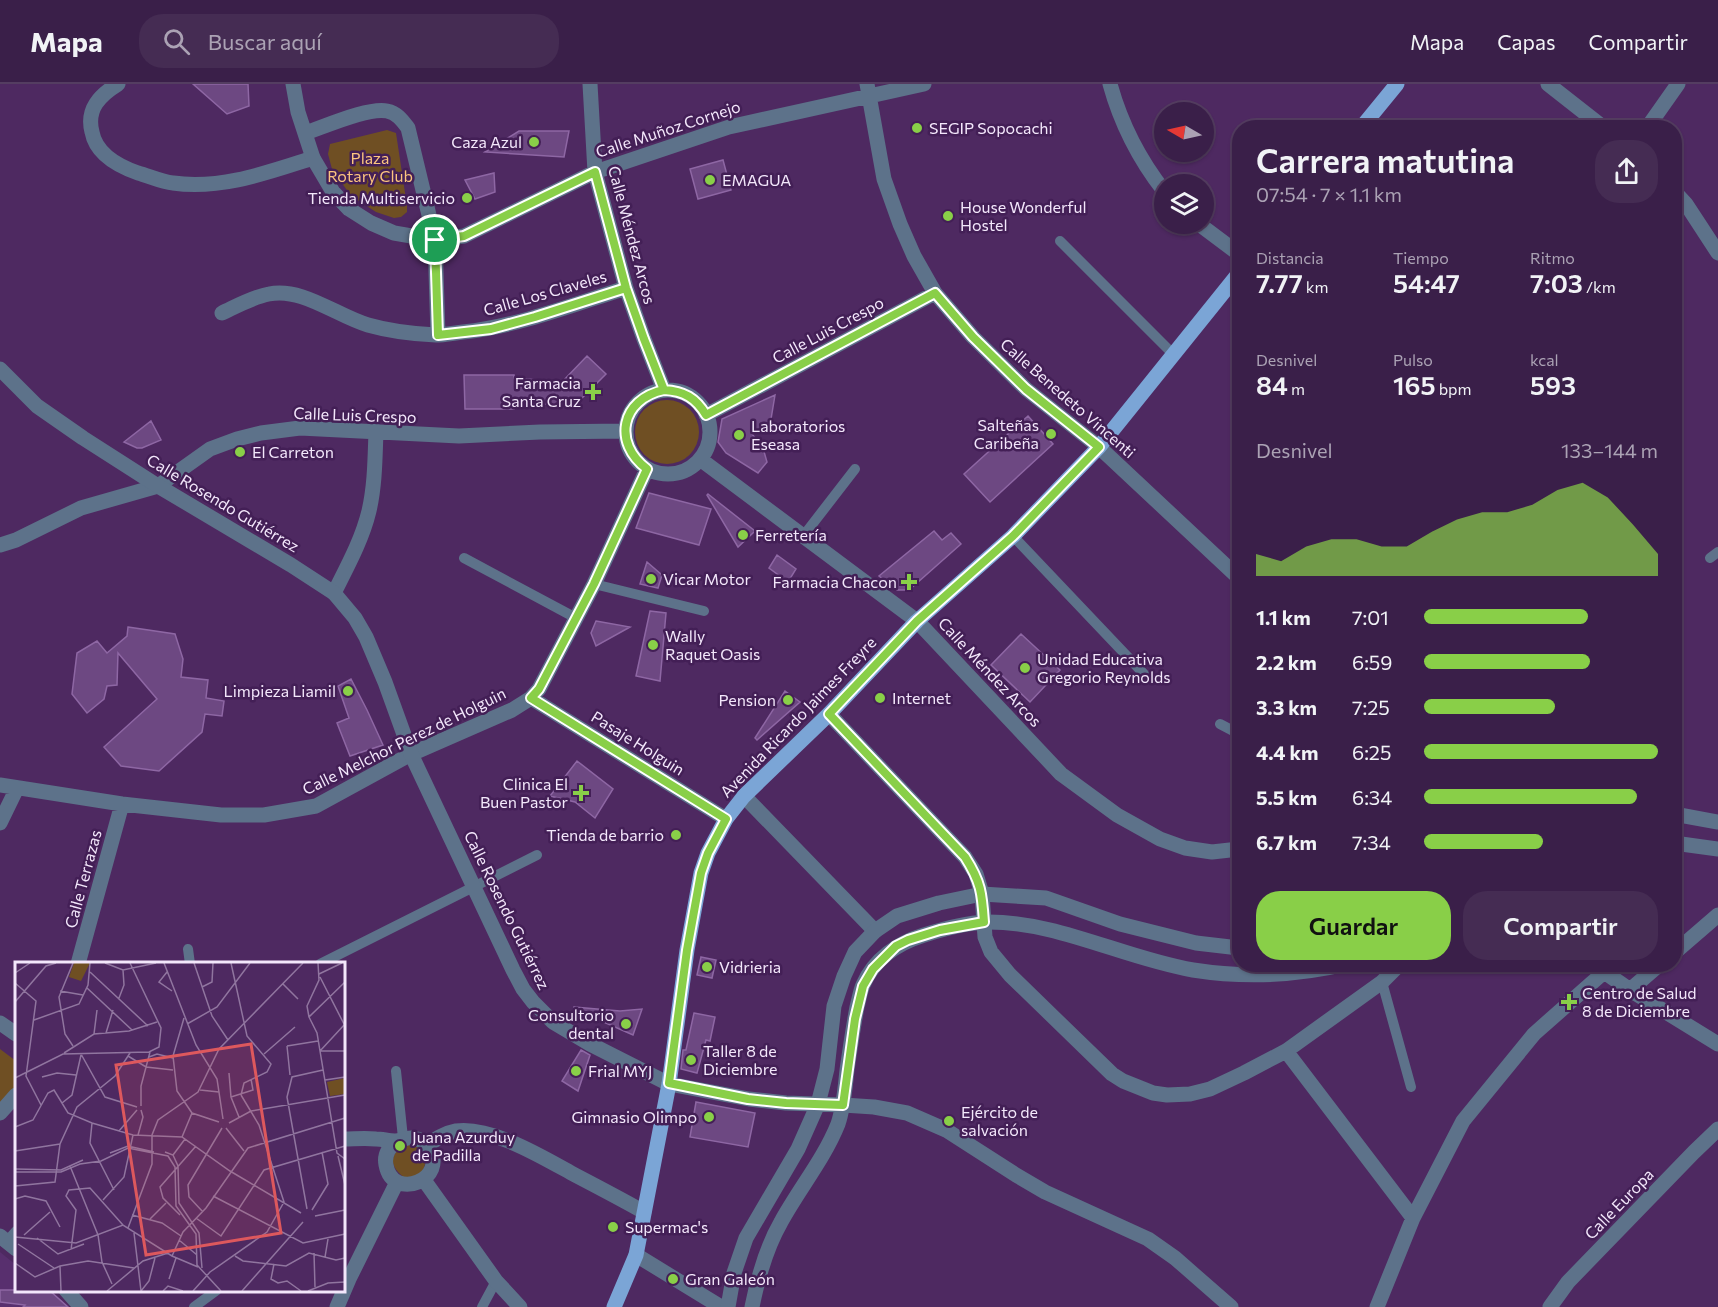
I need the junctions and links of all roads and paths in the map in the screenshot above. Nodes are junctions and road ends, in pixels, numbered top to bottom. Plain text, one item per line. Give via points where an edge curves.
1 (118, 84) edge
2 (293, 84) edge
3 (590, 84) edge
4 (924, 84) edge
5 (1110, 84) edge
6 (1397, 84) edge
7 (1548, 84) edge
8 (1678, 84) edge
9 (867, 90) edge
10 (1368, 120) edge
11 (1594, 120) edge
12 (1653, 120) edge
13 (305, 134) junction
14 (314, 158) junction
15 (595, 172) junction
16 (1154, 178) edge
17 (1682, 201) edge
18 (1212, 234) edge
19 (435, 240) junction
20 (1060, 241) dead end
21 (1232, 249) edge
22 (1718, 253) edge
23 (1232, 282) edge
24 (626, 288) junction
25 (935, 293) junction
26 (222, 313) dead end
27 (438, 335) junction
28 (1174, 355) junction
29 (0, 369) edge
30 (664, 390) junction
31 (706, 415) junction
32 (376, 431) junction
33 (625, 431) junction
34 (1099, 447) junction
35 (700, 459) junction
36 (647, 469) junction
37 (855, 469) dead end
38 (158, 486) junction
39 (804, 535) junction
40 (1013, 536) junction
41 (0, 545) edge
42 (464, 558) dead end
43 (1232, 571) edge
44 (594, 584) junction
45 (334, 593) junction
46 (704, 611) dead end
47 (576, 618) junction
48 (917, 621) junction
49 (1144, 674) dead end
50 (531, 698) junction
51 (829, 714) junction
52 (1220, 724) dead end
53 (1232, 730) edge
54 (411, 754) junction
55 (0, 785) edge
56 (17, 788) junction
57 (744, 796) junction
58 (122, 804) junction
59 (1682, 815) edge
60 (726, 819) junction
61 (1718, 822) edge
62 (0, 823) edge
63 (1682, 844) edge
64 (1718, 849) edge
65 (1232, 850) edge
66 (537, 855) dead end
67 (474, 885) junction
68 (982, 894) junction
69 (1718, 915) edge
70 (984, 922) junction
71 (874, 931) junction
72 (1682, 946) edge
73 (1232, 947) edge
74 (188, 949) dead end
75 (78, 962) edge
76 (190, 962) edge
77 (322, 962) edge
78 (1301, 972) edge
79 (1393, 972) edge
80 (1595, 972) edge
81 (1603, 972) edge
82 (1651, 972) edge
83 (1382, 982) junction
84 (1630, 990) junction
85 (0, 1023) edge
86 (15, 1033) edge
87 (1718, 1044) edge
88 (1286, 1051) junction
89 (396, 1071) dead end
90 (669, 1083) junction
91 (1412, 1087) dead end
92 (15, 1096) edge
93 (818, 1104) junction
94 (843, 1105) junction
95 (0, 1113) edge
96 (1718, 1129) edge
97 (345, 1139) edge
98 (400, 1140) junction
99 (427, 1145) junction
100 (424, 1180) junction
101 (397, 1182) junction
102 (644, 1212) junction
103 (1413, 1218) junction
104 (636, 1255) junction
105 (346, 1279) edge
106 (496, 1281) junction
107 (68, 1292) edge
108 (214, 1292) edge
109 (342, 1292) edge
110 (81, 1307) edge
111 (194, 1307) edge
112 (337, 1307) edge
113 (482, 1307) edge
114 (520, 1307) edge
115 (614, 1307) edge
116 (721, 1307) edge
117 (728, 1307) edge
118 (752, 1307) edge
119 (1231, 1307) edge
120 (1377, 1307) edge
121 (1550, 1307) edge

1 - 14 street via 98,99 90,119 93,140 124,168 172,183 197,185 265,174
2 - 13 street, Calle Muñoz Cornejo
3 - 15 street, Calle Méndez Arcos
4 - 9 street, Calle Muñoz Cornejo
5 - 16 street via 1133,145
6 - 10 main road
7 - 11 street
8 - 12 street
9 - 15 street, Calle Muñoz Cornejo via 729,126
9 - 25 street, Calle Benedeto Vincenti via 884,179 914,256
13 - 14 street, Calle Muñoz Cornejo
13 - 19 street via 369,111 399,116 408,128
14 - 19 street, Calle Muñoz Cornejo via 333,192 349,209 394,233
15 - 19 street, Calle Muñoz Cornejo via 464,236
15 - 24 street, Calle Méndez Arcos
17 - 22 street
18 - 21 street
19 - 27 street
20 - 28 lane
23 - 28 main road, Avenida Ricardo Jaimes Freyre
24 - 27 street, Calle Los Claveles via 491,329
24 - 30 street, Calle Méndez Arcos
25 - 31 street, Calle Luis Crespo
25 - 34 street, Calle Benedeto Vincenti via 1026,389
26 - 27 street, Calle Los Claveles via 269,293 286,294 310,299 367,325
28 - 34 main road, Avenida Ricardo Jaimes Freyre
29 - 38 street, Calle Rosendo Gutiérrez via 37,406
30 - 31 street via 685,393
30 - 33 street via 641,399 630,413
31 - 35 street via 710,438
32 - 33 street, Calle Luis Crespo via 459,436
32 - 38 street, Calle Luis Crespo via 300,428 261,433 210,450
32 - 45 street via 369,512
33 - 36 street via 631,453
34 - 40 main road, Avenida Ricardo Jaimes Freyre
34 - 43 street, Calle Benedeto Vincenti
35 - 36 street via 681,472 658,474
35 - 39 street, Calle Méndez Arcos
36 - 44 street, Calle Melchor Perez de Holguin
37 - 39 lane
38 - 41 street, Calle Luis Crespo via 81,508
38 - 45 street, Calle Rosendo Gutiérrez
39 - 48 street, Calle Méndez Arcos
40 - 48 main road, Avenida Ricardo Jaimes Freyre
40 - 49 lane
42 - 47 lane
44 - 46 lane
44 - 47 street, Calle Melchor Perez de Holguin
45 - 54 street, Calle Rosendo Gutiérrez via 366,637
47 - 50 street, Calle Melchor Perez de Holguin
48 - 51 main road, Avenida Ricardo Jaimes Freyre
48 - 65 street, Calle Méndez Arcos via 1061,774 1117,815 1185,848
50 - 54 street, Calle Melchor Perez de Holguin
50 - 60 street, Pasaje Holguin
51 - 57 main road, Avenida Ricardo Jaimes Freyre
51 - 68 street via 965,857
52 - 53 lane
54 - 58 street, Calle Melchor Perez de Holguin via 316,806 264,815
54 - 67 street, Calle Rosendo Gutiérrez
55 - 56 street, Calle Melchor Perez de Holguin
56 - 58 street, Calle Melchor Perez de Holguin
56 - 62 street
57 - 60 main road, Avenida Ricardo Jaimes Freyre
57 - 71 street
58 - 75 street, Calle Terrazas
59 - 61 street
60 - 90 main road, Avenida Ricardo Jaimes Freyre via 701,873
63 - 64 street
66 - 67 lane
67 - 77 lane
67 - 90 street, Calle Rosendo Gutiérrez via 523,989 542,1012 590,1044
68 - 70 street
68 - 71 street via 897,916
68 - 73 street via 1046,898 1120,924 1196,943
69 - 72 street
70 - 78 street via 1021,924 1061,933 1193,970 1239,975
70 - 88 street via 991,952 1010,975 1112,1074 1138,1088 1167,1095 1190,1094 1210,1089
70 - 94 street via 908,940 896,946 873,969 863,986 855,1019
71 - 93 street via 855,952 834,1006 827,1069
74 - 76 lane
79 - 83 street
80 - 103 street via 1534,1034 1463,1121
81 - 84 street
82 - 84 street
83 - 88 street
83 - 91 lane
84 - 87 street
85 - 86 street
88 - 103 street
89 - 98 lane
90 - 93 street, Calle Rosendo Gutiérrez via 748,1099
90 - 102 main road, Avenida Ricardo Jaimes Freyre
92 - 95 street
93 - 94 street, Calle Rosendo Gutiérrez
93 - 117 street via 798,1149 746,1238
94 - 118 street via 824,1152 765,1254
94 - 119 street, Calle Rosendo Gutiérrez via 907,1113 946,1130 1045,1192 1148,1239
96 - 121 street, Calle Europa via 1568,1282
97 - 98 street
98 - 99 street via 416,1138
98 - 101 street via 388,1151 386,1165
99 - 100 street via 433,1159
99 - 102 street via 457,1131 493,1136 517,1144
100 - 101 street via 411,1185
100 - 106 street
101 - 105 street
102 - 104 main road, Avenida Ricardo Jaimes Freyre
103 - 120 street
104 - 115 main road, Avenida Ricardo Jaimes Freyre
104 - 116 street
106 - 113 lane
106 - 114 street
107 - 110 street
108 - 111 lane
109 - 112 street

